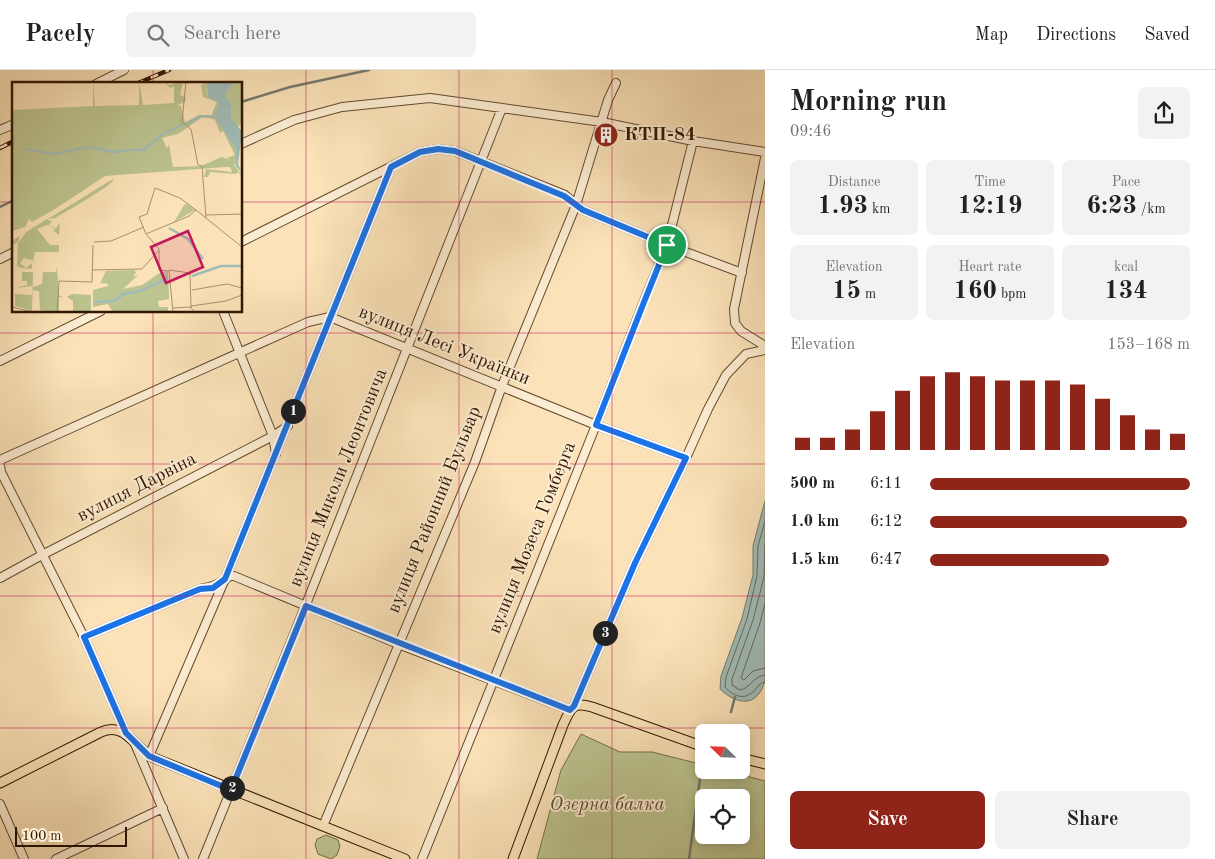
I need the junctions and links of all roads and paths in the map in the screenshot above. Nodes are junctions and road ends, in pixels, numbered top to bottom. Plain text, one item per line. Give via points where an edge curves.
1 (124, 70) edge
2 (115, 72) edge
3 (99, 82) edge
4 (616, 83) dead end
5 (502, 108) junction
6 (602, 122) junction
7 (12, 125) edge
8 (0, 130) edge
9 (693, 141) junction
10 (242, 144) edge
11 (765, 152) edge
12 (765, 158) edge
13 (481, 162) junction
14 (391, 167) junction
15 (576, 205) junction
16 (242, 242) edge
17 (667, 245) junction
18 (12, 253) edge
19 (0, 259) edge
20 (742, 273) junction
21 (99, 312) edge
22 (222, 312) edge
23 (330, 317) junction
24 (765, 346) edge
25 (408, 348) junction
26 (765, 350) edge
27 (240, 352) junction
28 (0, 361) edge
29 (502, 386) junction
30 (596, 425) junction
31 (288, 426) junction
32 (273, 436) junction
33 (276, 454) junction
34 (686, 458) junction
35 (0, 460) edge
36 (0, 466) edge
37 (42, 554) junction
38 (0, 578) edge
39 (225, 579) junction
40 (306, 606) junction
41 (84, 637) junction
42 (398, 644) junction
43 (494, 681) junction
44 (572, 708) junction
45 (126, 733) junction
46 (134, 743) junction
47 (695, 744) edge
48 (149, 756) junction
49 (750, 760) edge
50 (765, 764) edge
51 (0, 783) edge
52 (231, 790) junction
53 (0, 804) edge
54 (163, 808) junction
55 (323, 826) junction
56 (24, 859) edge
57 (56, 859) edge
58 (184, 859) edge
59 (203, 859) edge
60 (405, 859) edge
61 (422, 859) edge
62 (513, 859) edge

1 - 2 street
2 - 3 street
4 - 6 street, вулиця Районний Бульвар
5 - 6 street
5 - 10 street via 430,98 342,107 294,120
5 - 13 street, вулиця Миколи Леонтовича
6 - 9 street
6 - 15 street, вулиця Районний Бульвар
7 - 8 street
9 - 11 street
9 - 17 street, вулиця Мозеса Гомберга
12 - 20 street
13 - 14 street via 455,151 438,149 420,152
13 - 15 street via 564,196
13 - 25 street, вулиця Миколи Леонтовича
14 - 16 street
14 - 23 street
15 - 17 street
15 - 29 street, вулиця Районний Бульвар
17 - 20 street
17 - 30 street, вулиця Мозеса Гомберга
18 - 19 street
20 - 24 street via 734,309 735,323 741,331
21 - 28 street
22 - 27 street
23 - 25 street, вулиця Лесі Українки
23 - 27 street, вулиця Лесі Українки via 308,322
23 - 31 street
25 - 29 street, вулиця Лесі Українки
25 - 40 street, вулиця Миколи Леонтовича
26 - 34 street via 746,354 726,375
27 - 32 street
27 - 35 street, вулиця Лесі Українки
29 - 30 street, вулиця Лесі Українки
29 - 42 street, вулиця Районний Бульвар via 475,462
30 - 34 street, вулиця Лесі Українки
30 - 43 street, вулиця Мозеса Гомберга
31 - 32 street, вулиця Дарвіна
31 - 33 street
32 - 33 street
32 - 37 street, вулиця Дарвіна
33 - 39 street
34 - 44 street via 635,563
36 - 37 street
37 - 38 street, вулиця Дарвіна
37 - 41 street
39 - 40 street via 234,576
39 - 41 street via 213,588 200,589
39 - 48 street
40 - 42 street
40 - 52 street, вулиця Миколи Леонтовича
41 - 45 street
42 - 43 street
42 - 55 street, вулиця Районний Бульвар
43 - 44 street
43 - 61 street, вулиця Мозеса Гомберга
44 - 47 main road via 580,703 592,706
44 - 62 main road
45 - 46 main road
45 - 51 main road via 106,730
46 - 48 main road
46 - 54 street
48 - 52 main road
49 - 50 main road
52 - 55 main road
52 - 59 street, вулиця Миколи Леонтовича
53 - 56 street
54 - 57 street
54 - 58 street
55 - 60 main road

